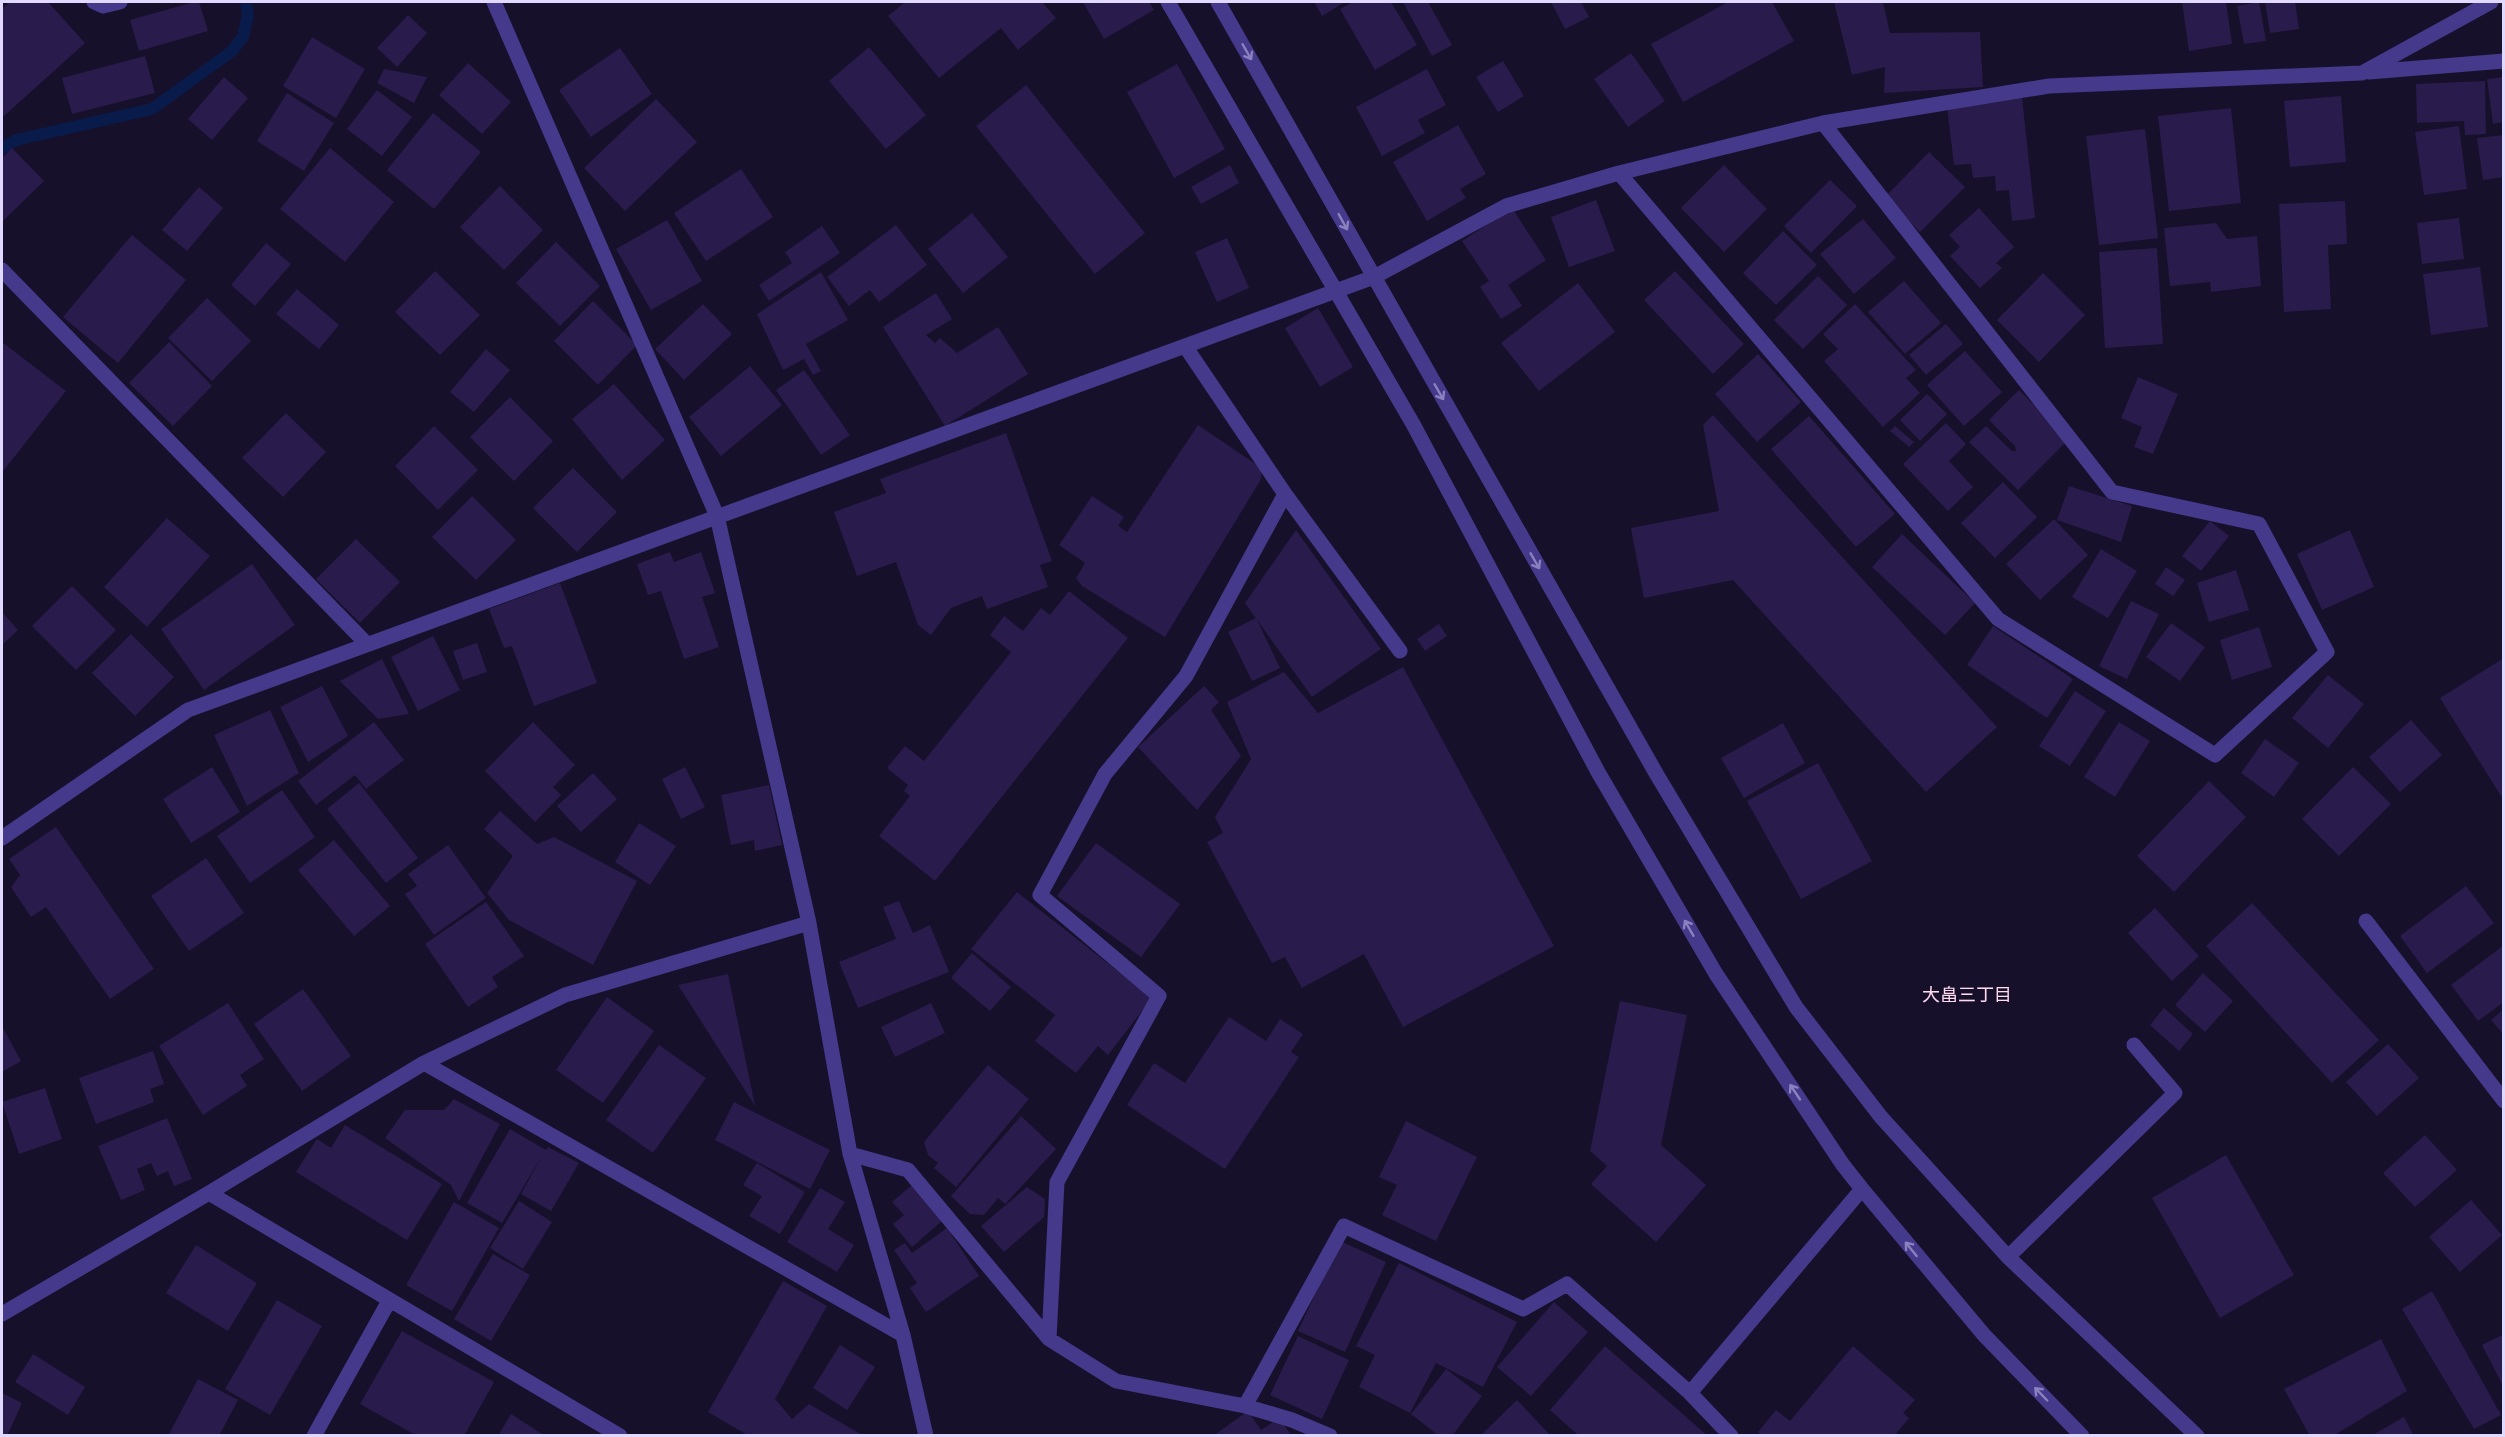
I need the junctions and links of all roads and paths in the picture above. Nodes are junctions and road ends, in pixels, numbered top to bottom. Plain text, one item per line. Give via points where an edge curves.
1 (94, 2) edge
2 (120, 2) edge
3 (494, 2) edge
4 (1168, 2) edge
5 (1218, 2) edge
6 (2491, 2) edge
7 (2504, 61) edge
8 (2362, 73) junction
9 (1823, 123) junction
10 (1619, 173) junction
11 (2, 270) edge
12 (1374, 277) junction
13 (1335, 291) junction
14 (1185, 345) junction
15 (1285, 494) junction
16 (717, 516) junction
17 (366, 643) junction
18 (1400, 651) dead end
19 (2, 838) edge
20 (2366, 921) dead end
21 (809, 923) junction
22 (2134, 1045) dead end
23 (424, 1063) junction
24 (2504, 1101) edge
25 (850, 1154) junction
26 (1862, 1189) junction
27 (209, 1193) junction
28 (2008, 1257) junction
29 (389, 1301) junction
30 (2, 1314) edge
31 (903, 1335) junction
32 (1049, 1339) junction
33 (1690, 1393) junction
34 (1245, 1406) junction
35 (314, 1436) edge
36 (620, 1436) edge
37 (926, 1436) edge
38 (1330, 1436) edge
39 (1731, 1436) edge
40 (2082, 1436) edge
41 (2197, 1436) edge

1 - 2 street via 103,6
3 - 16 street
4 - 13 street
5 -> 12 street
6 - 8 street
7 - 8 street
8 - 9 street via 2049,86
9 - 10 street
9 - 10 street via 2112,492 2259,524 2327,652 2215,755 1998,619
10 - 12 street via 1506,206
11 - 17 street
12 - 13 street
12 -> 28 street via 1657,775 1796,1007 1881,1117
13 - 14 street
26 -> 13 street via 1716,974 1598,772 1413,424
14 - 15 street
14 - 16 street
15 - 18 street
15 - 32 street via 1186,676 1105,774 1040,895 1159,996 1057,1182
16 - 17 street
16 - 21 street
17 - 19 street via 188,710
20 - 24 street
21 - 23 street via 565,994
21 - 25 street
22 - 28 street via 2175,1094
23 - 27 street
23 - 31 street
25 - 31 street
25 - 32 street via 908,1170
26 - 33 street
40 -> 26 street via 1984,1335
27 - 29 street
27 - 30 street
28 - 41 street
29 - 35 street
29 - 36 street
31 - 37 street
32 - 34 street via 1116,1381
33 - 34 street via 1567,1284 1523,1309 1344,1226
33 - 39 street
34 - 38 street

